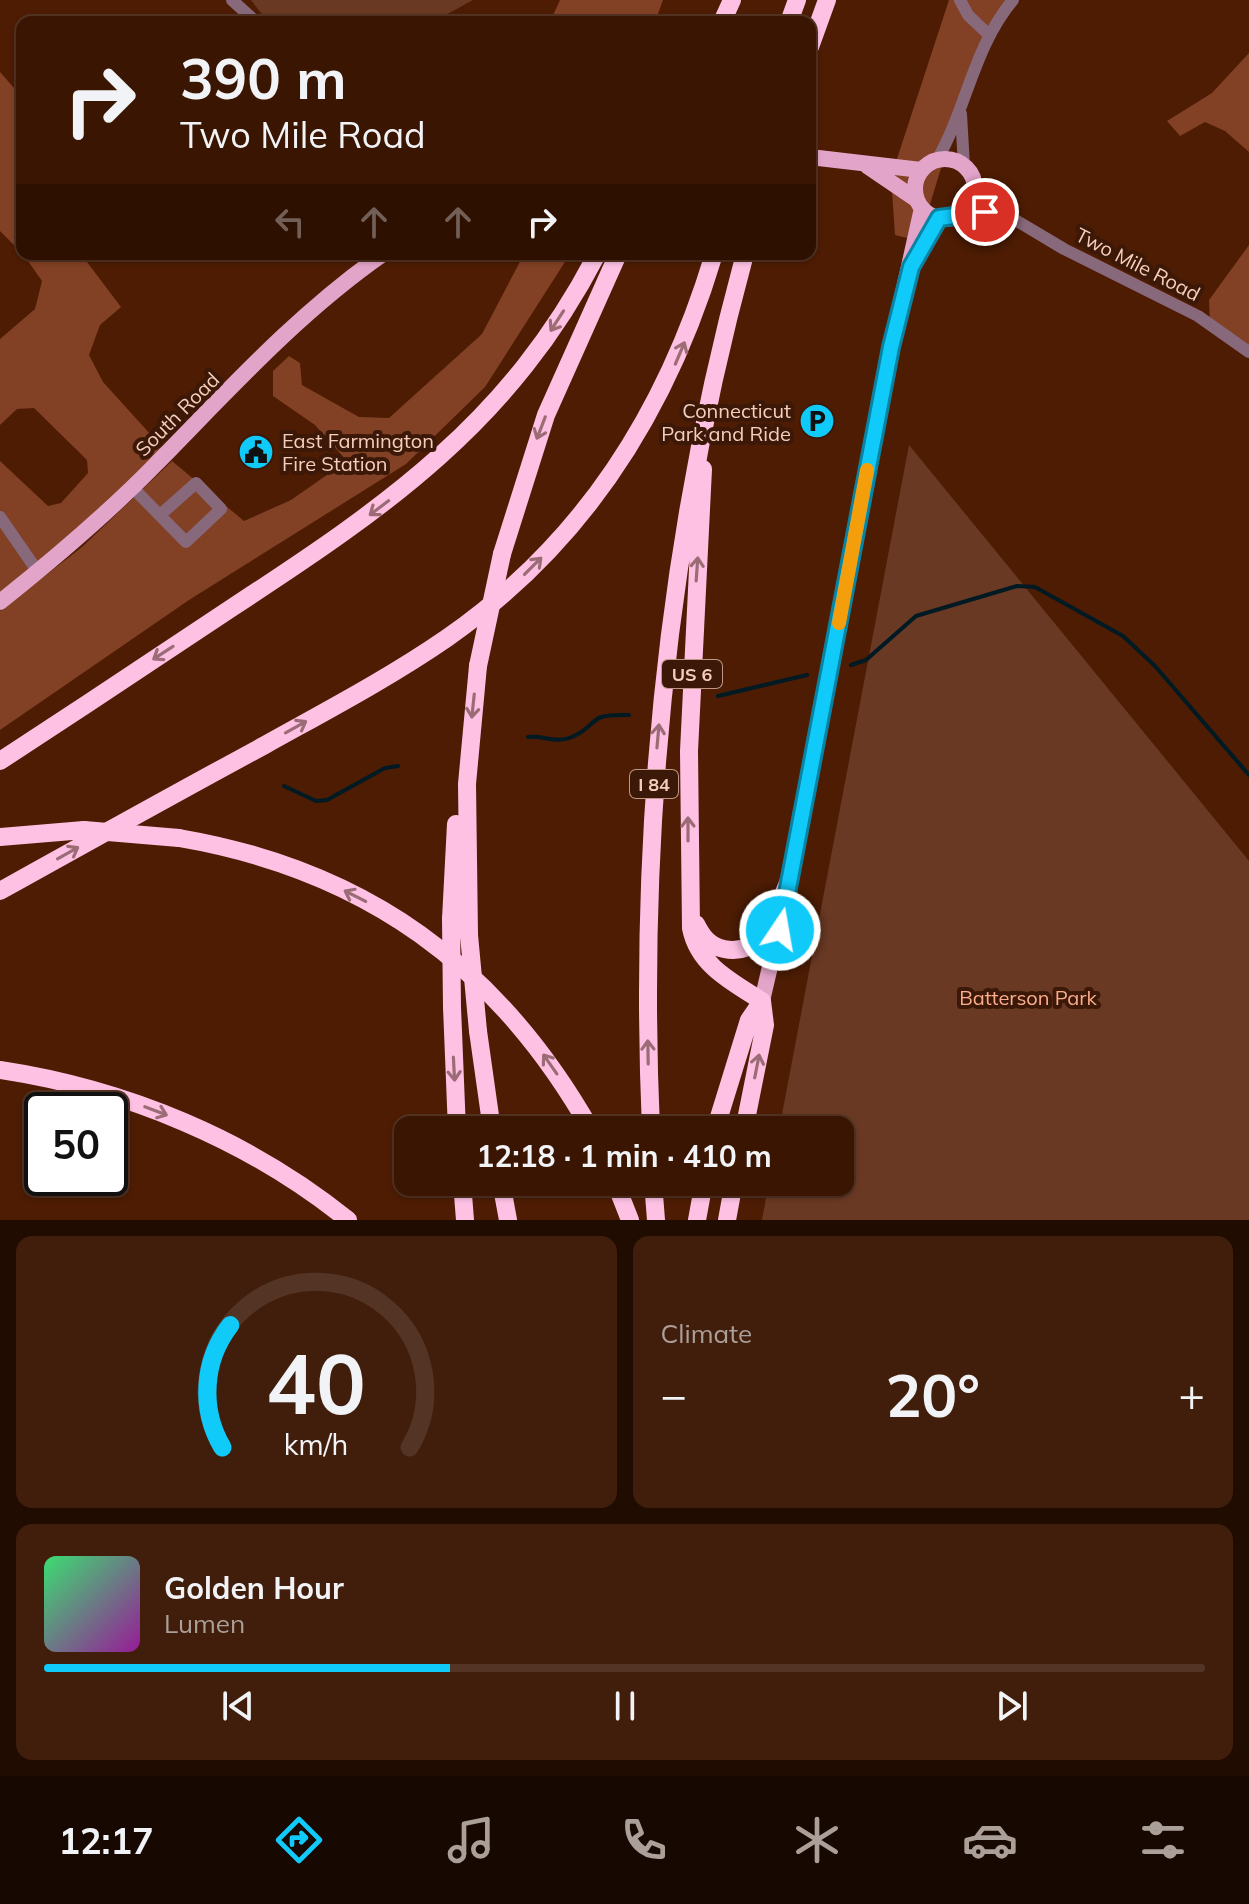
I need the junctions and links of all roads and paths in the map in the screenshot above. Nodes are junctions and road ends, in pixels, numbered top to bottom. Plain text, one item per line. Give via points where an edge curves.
1 (232, 0) edge
2 (827, 0) edge
3 (960, 0) edge
4 (1013, 0) edge
5 (249, 16) edge
6 (816, 30) edge
7 (989, 35) junction
8 (961, 110) junction
9 (816, 158) edge
10 (937, 160) junction
11 (867, 166) junction
12 (964, 166) junction
13 (921, 170) junction
14 (974, 183) junction
15 (919, 204) junction
16 (959, 215) junction
17 (1007, 215) junction
18 (939, 218) junction
19 (375, 260) edge
20 (593, 260) edge
21 (615, 260) edge
22 (712, 260) edge
23 (744, 260) edge
24 (911, 267) junction
25 (1249, 352) edge
26 (700, 442) junction
27 (132, 487) junction
28 (160, 515) junction
29 (0, 517) edge
30 (38, 572) junction
31 (0, 602) edge
32 (469, 747) junction
33 (0, 761) edge
34 (0, 837) edge
35 (791, 876) junction
36 (0, 891) edge
37 (690, 907) junction
38 (762, 1001) junction
39 (0, 1070) edge
40 (456, 1116) edge
41 (490, 1116) edge
42 (583, 1116) edge
43 (651, 1116) edge
44 (719, 1116) edge
45 (747, 1116) edge
46 (463, 1196) edge
47 (504, 1196) edge
48 (621, 1196) edge
49 (654, 1196) edge
50 (701, 1196) edge
51 (731, 1196) edge
52 (348, 1220) edge
53 (465, 1220) edge
54 (508, 1220) edge
55 (630, 1220) edge
56 (656, 1220) edge
57 (697, 1220) edge
58 (727, 1220) edge

1 - 5 street
2 - 6 highway
3 - 7 street
4 - 7 street
7 - 8 street
8 - 10 street
8 - 12 street
9 - 11 main road
10 - 12 main road
10 - 13 main road
11 - 13 main road
11 - 15 main road
12 - 14 main road
13 - 15 main road via 916,180
14 - 16 main road via 972,201
14 - 17 street, Two Mile Road
15 - 18 main road
15 - 24 main road
16 - 17 street, Two Mile Road
16 - 18 main road
17 - 25 street, Two Mile Road via 1198,316
18 - 24 main road
19 - 27 main road, South Road via 290,327
20 -> 33 highway via 523,369 426,471 324,547
21 -> 32 highway, bridge via 536,441 502,554 478,666
36 -> 22 highway via 382,679 504,594 572,525 643,427 684,344
23 - 26 highway, I 84
24 - 35 main road via 875,423
37 -> 26 highway, US 6 via 689,751 704,490
43 -> 26 highway, I 84 via 647,943 654,787 669,632
27 - 28 street
27 - 30 main road, South Road
28 - 28 street via 186,542 221,509 196,483
29 - 30 street
30 - 31 main road, South Road
32 -> 40 highway, bridge via 453,848
32 - 41 highway, bridge via 469,935
42 -> 34 highway, bridge via 523,1028 484,984 385,912 311,875 179,838 84,830
35 - 37 highway via 762,937 747,948 726,950 710,943
35 - 38 main road
37 - 38 highway, US 6 via 694,940 705,959
38 - 44 highway via 749,1020
45 -> 38 highway via 765,1025
39 -> 52 highway via 111,1096 189,1124 267,1164
46 - 53 highway
47 - 54 highway
48 - 55 highway
49 - 56 highway
50 - 57 highway
51 - 58 highway

